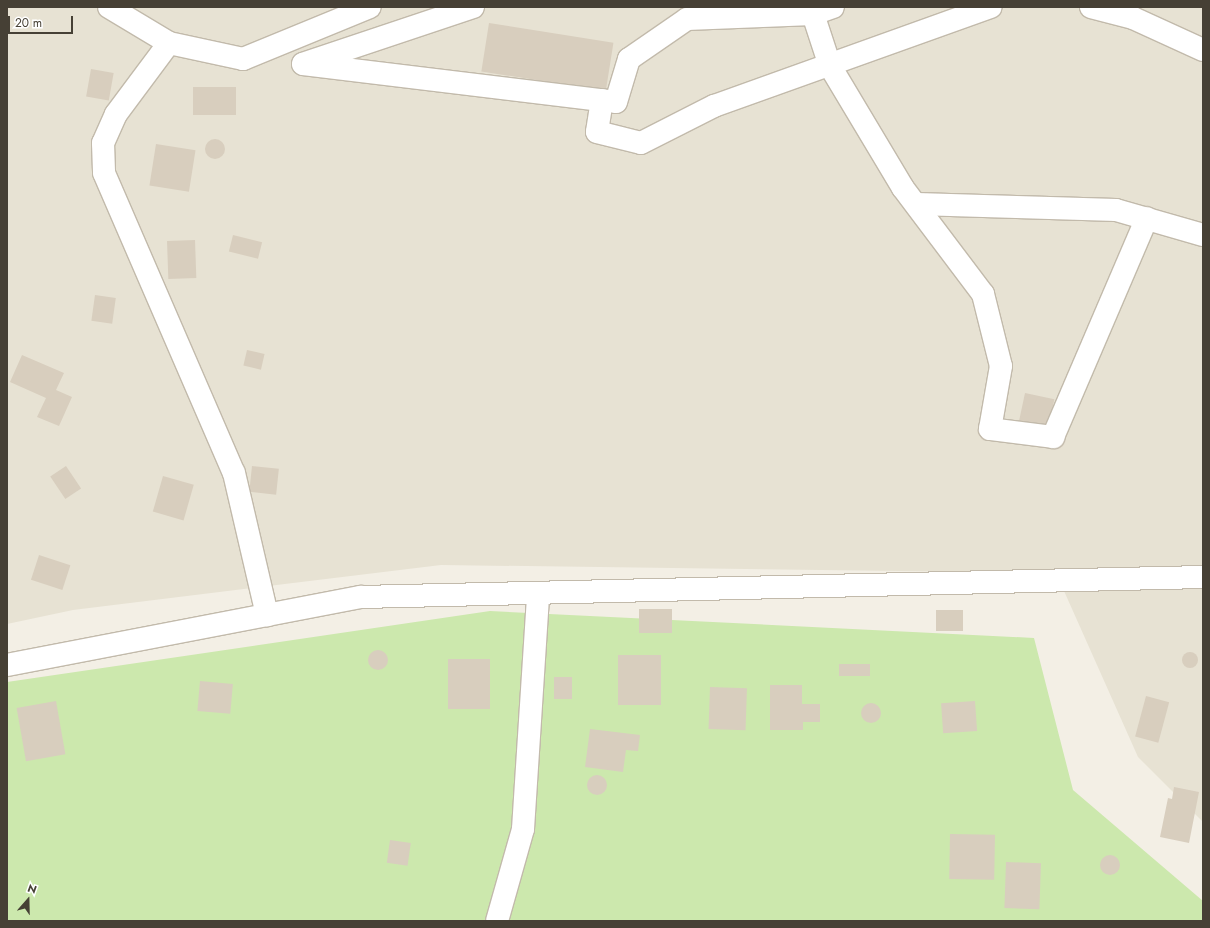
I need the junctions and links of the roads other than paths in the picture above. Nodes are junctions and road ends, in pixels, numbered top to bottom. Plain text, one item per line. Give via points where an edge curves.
1 (108, 7) edge
2 (370, 7) edge
3 (473, 7) edge
4 (991, 7) edge
5 (1091, 7) edge
6 (823, 11) edge
7 (169, 43) junction
8 (1203, 50) edge
9 (830, 66) junction
10 (602, 100) junction
11 (917, 204) junction
12 (1147, 218) junction
13 (1203, 235) edge
14 (1199, 581) edge
15 (538, 594) junction
16 (267, 615) junction
17 (7, 665) edge
18 (497, 921) edge

1 - 7 street
2 - 7 street via 243,59
3 - 10 street via 303,64
4 - 9 street
5 - 8 street via 1133,18
6 - 9 street
6 - 10 street via 687,18 629,59 616,102
7 - 16 street via 116,114 103,143 104,173 234,473
9 - 10 street via 714,106 641,143 597,132
9 - 11 street via 903,188
11 - 12 street via 1116,210
11 - 12 street via 984,294 1001,366 990,429 1053,437
12 - 13 street
14 - 15 street
15 - 16 street via 361,597
15 - 18 street via 523,829
16 - 17 street

